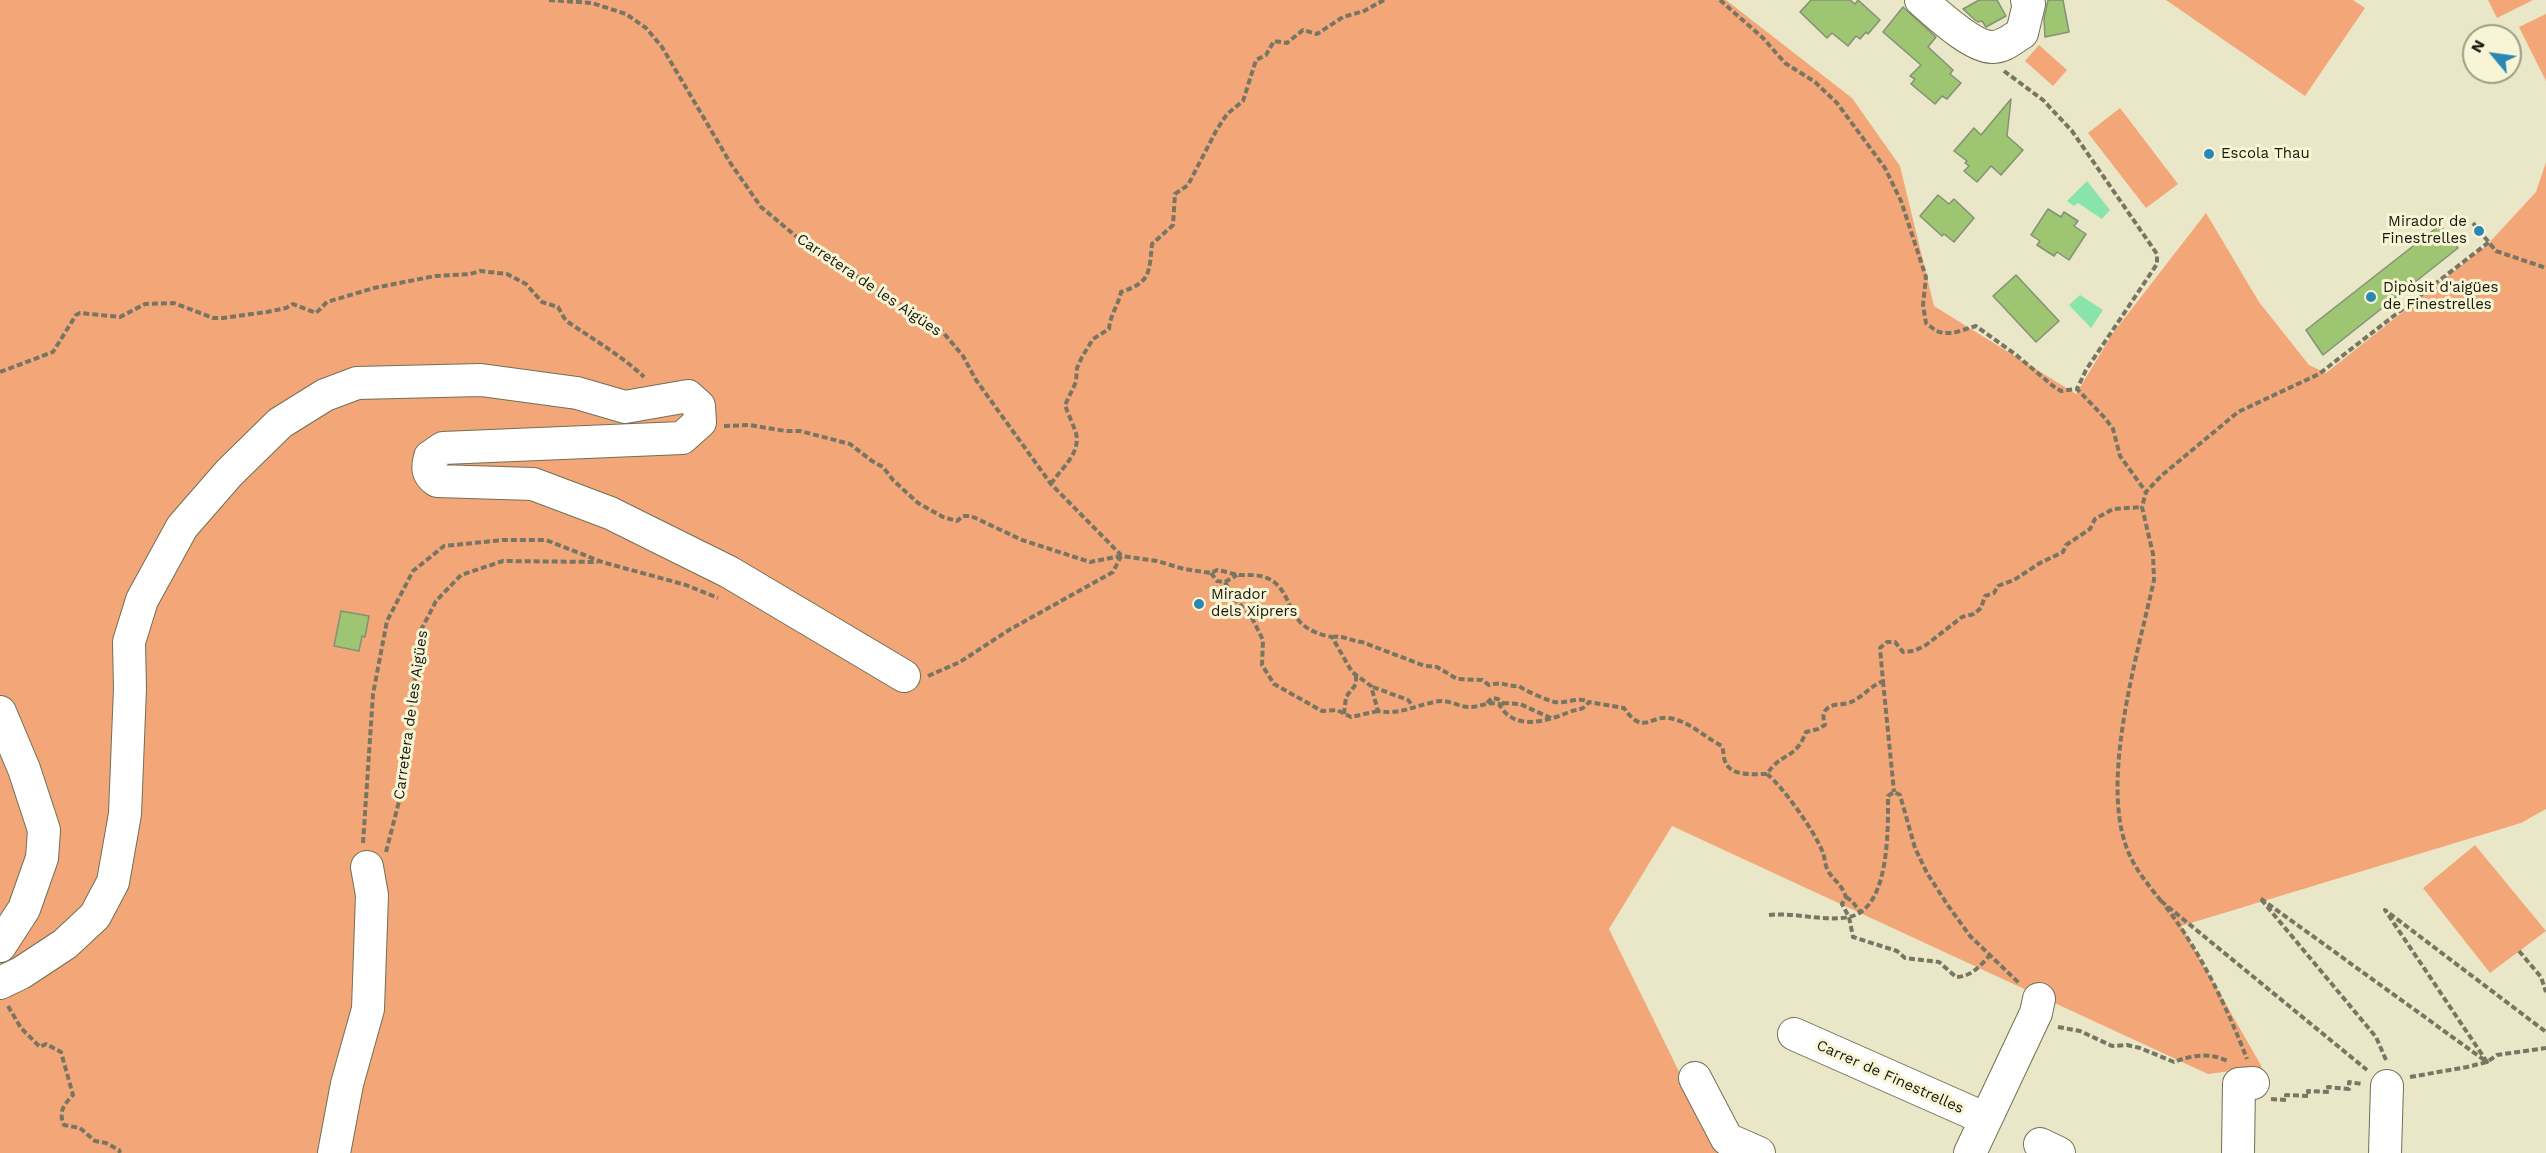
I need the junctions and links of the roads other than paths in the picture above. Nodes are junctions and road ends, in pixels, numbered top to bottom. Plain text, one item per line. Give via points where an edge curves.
1 (1921, 0) edge
2 (2027, 0) edge
3 (904, 676) road end
4 (0, 712) edge
5 (375, 872) road end
6 (0, 946) edge
7 (3, 992) edge
8 (2037, 1006) road end
9 (1794, 1034) dead end
10 (1695, 1077) dead end
11 (2385, 1083) road end
12 (2246, 1084) road end
13 (1986, 1119) junction
14 (334, 1153) edge
15 (1759, 1153) edge
16 (1970, 1153) edge
17 (2238, 1153) edge
18 (2385, 1153) edge

1 - 2 street via 1963,35 1990,47 2005,45 2022,33
3 - 7 street via 729,573 609,513 532,484 437,481 427,468 430,457 443,448 682,438 700,422 699,406 688,396 625,407 578,393 481,380 357,383 325,394 280,423 229,473 182,527 142,600 129,642 125,814 113,882 95,916 65,944 21,973
4 - 6 street via 44,830 42,858 24,909
5 - 14 street via 368,1009 347,1084
8 - 13 street
9 - 13 street, Carrer de Finestrelles
10 - 15 street via 1728,1139
11 - 18 street
12 - 17 street
13 - 16 street

